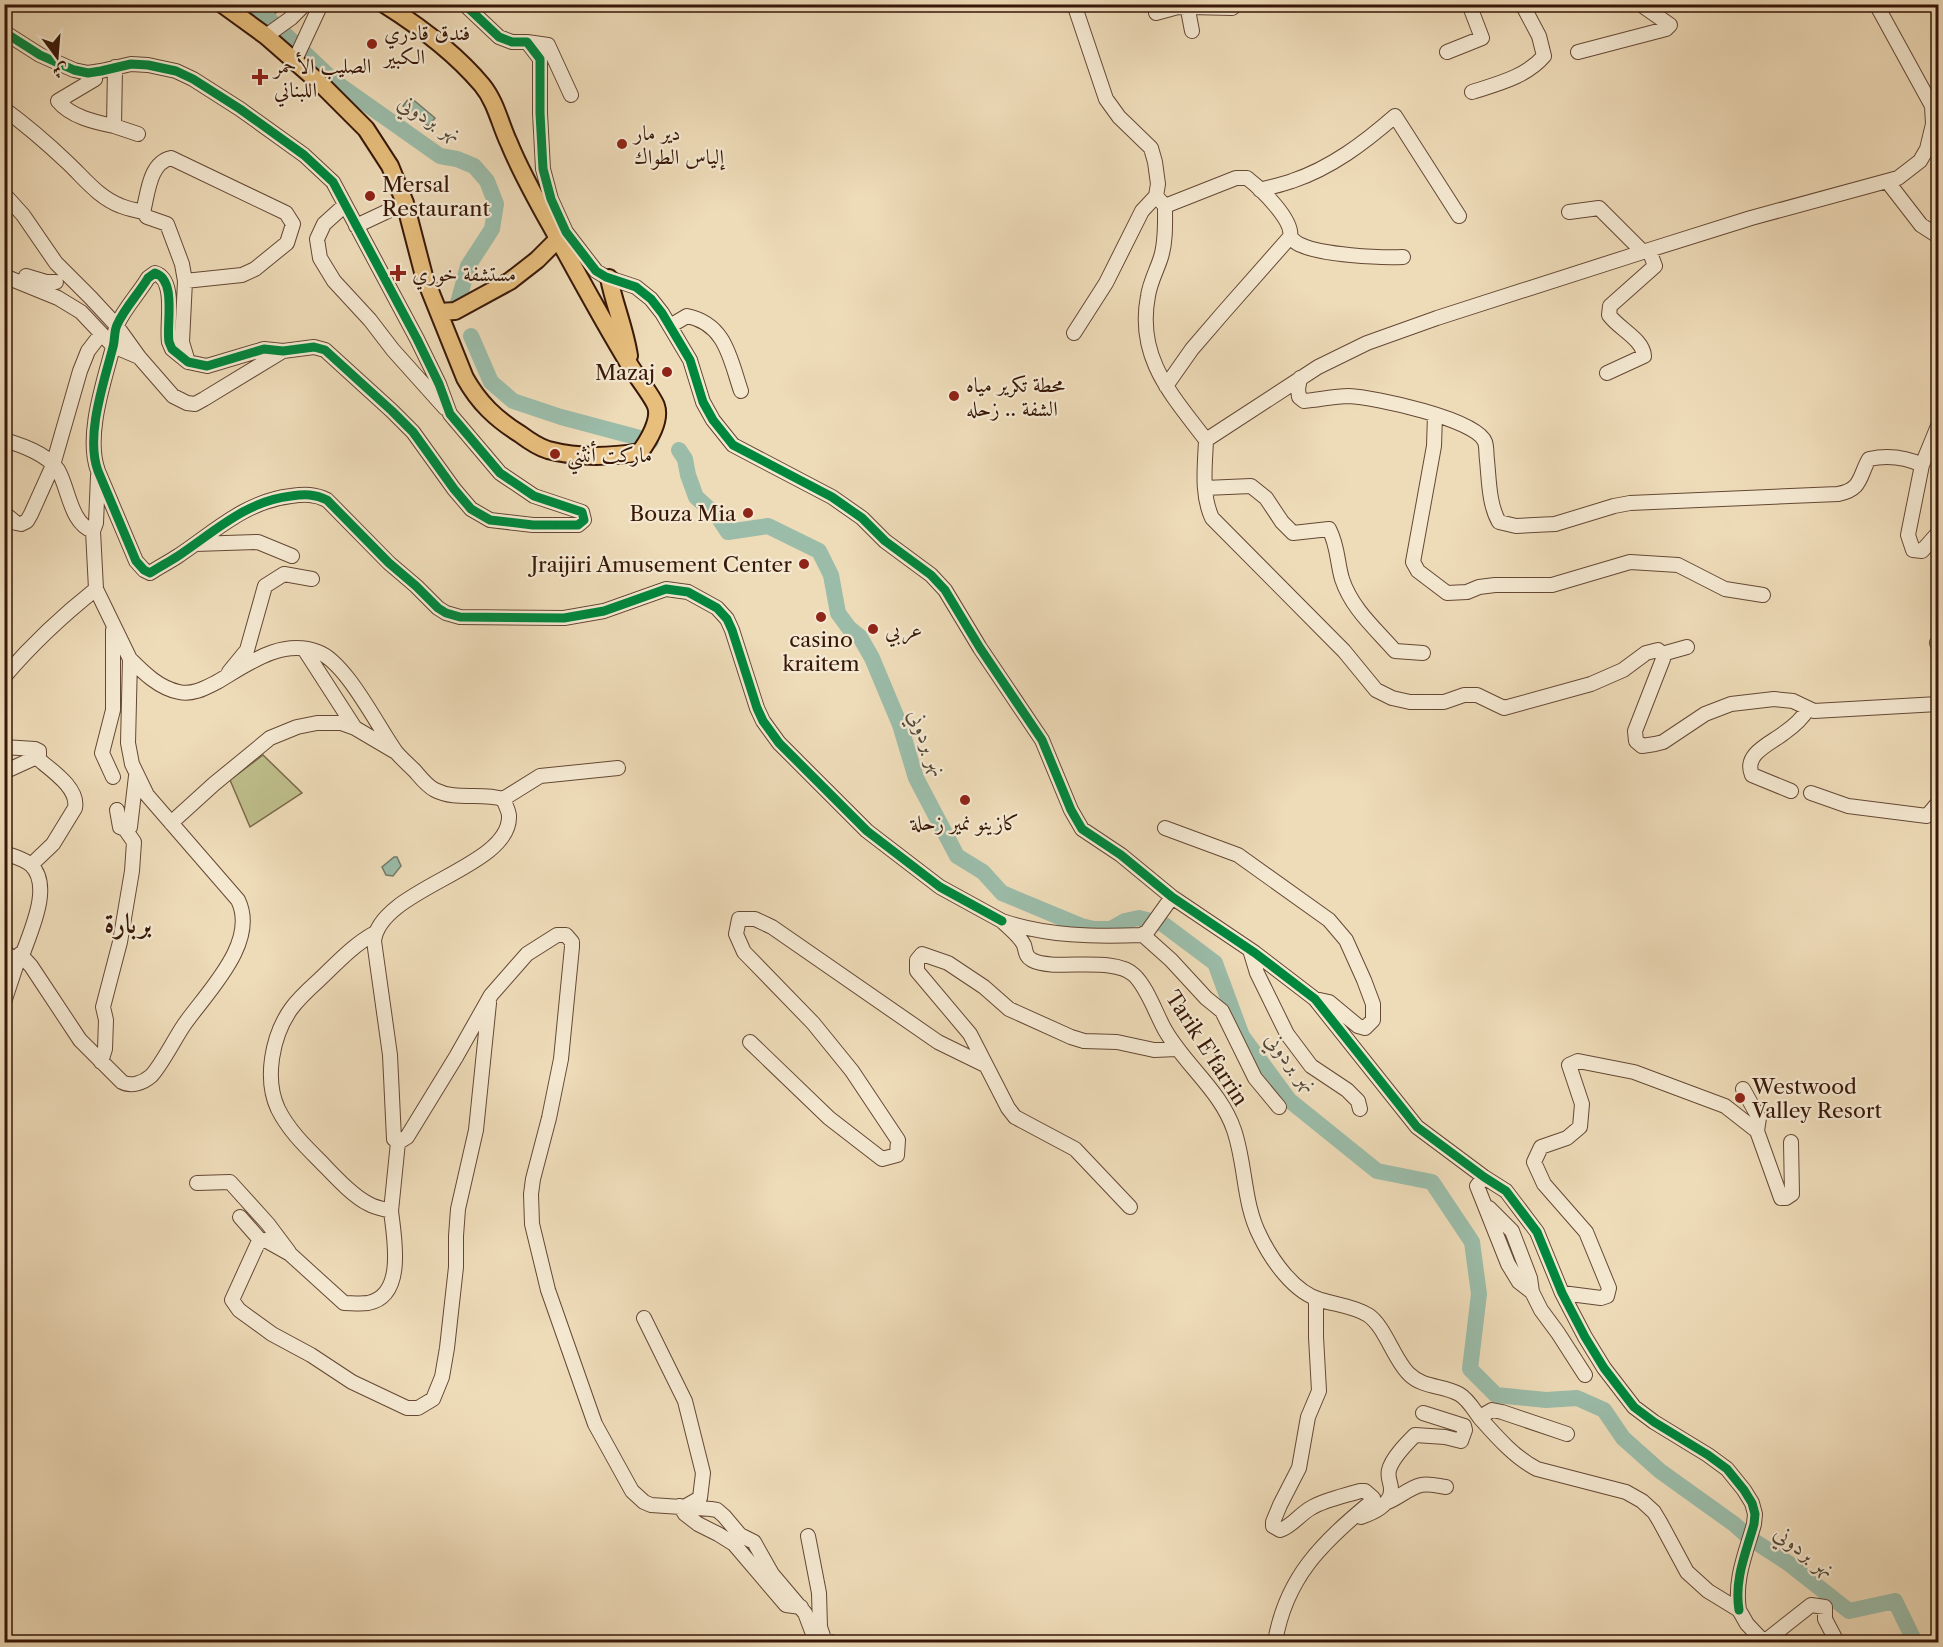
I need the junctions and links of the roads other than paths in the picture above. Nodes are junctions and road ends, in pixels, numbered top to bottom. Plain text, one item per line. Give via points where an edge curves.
1 (222, 4) edge
2 (305, 4) edge
3 (321, 4) edge
4 (384, 4) edge
5 (399, 4) edge
6 (464, 4) edge
7 (1074, 4) edge
8 (1237, 4) edge
9 (1469, 4) edge
10 (1522, 4) edge
11 (1640, 4) edge
12 (1876, 4) edge
13 (1188, 8) junction
14 (1156, 13) dead end
15 (292, 16) junction
16 (413, 23) junction
17 (311, 28) junction
18 (4, 32) edge
19 (1192, 32) dead end
20 (268, 34) junction
21 (527, 42) junction
22 (1447, 52) dead end
23 (1578, 52) dead end
24 (296, 58) junction
25 (115, 67) junction
26 (94, 72) junction
27 (1472, 92) dead end
28 (571, 95) dead end
29 (4, 109) edge
30 (114, 126) junction
31 (138, 134) dead end
32 (1887, 181) junction
33 (1260, 190) junction
34 (4, 194) edge
35 (1160, 201) junction
36 (405, 203) junction
37 (345, 205) junction
38 (143, 212) junction
39 (1569, 212) dead end
40 (1459, 216) dead end
41 (356, 226) junction
42 (562, 235) junction
43 (1938, 236) edge
44 (1290, 237) junction
45 (1646, 251) junction
46 (1403, 257) dead end
47 (4, 269) edge
48 (4, 276) edge
49 (61, 278) junction
50 (609, 278) junction
51 (184, 281) junction
52 (55, 296) junction
53 (92, 298) junction
54 (81, 312) junction
55 (439, 312) junction
56 (116, 325) junction
57 (670, 326) junction
58 (1074, 333) dead end
59 (101, 334) junction
60 (113, 346) junction
61 (283, 351) junction
62 (140, 357) junction
63 (188, 362) junction
64 (630, 366) junction
65 (1607, 373) dead end
66 (1300, 378) junction
67 (1166, 386) junction
68 (741, 391) dead end
69 (450, 414) junction
70 (1435, 415) junction
71 (1938, 426) edge
72 (4, 440) edge
73 (1206, 440) junction
74 (53, 465) junction
75 (1922, 465) junction
76 (98, 471) junction
77 (1205, 488) junction
78 (4, 513) edge
79 (93, 531) junction
80 (1938, 533) edge
81 (193, 544) junction
82 (292, 556) dead end
83 (312, 579) dead end
84 (96, 590) junction
85 (1763, 595) dead end
86 (113, 626) junction
87 (1687, 647) dead end
88 (304, 649) junction
89 (1424, 653) dead end
90 (1662, 654) junction
91 (130, 659) junction
92 (4, 677) edge
93 (223, 678) junction
94 (1938, 704) edge
95 (1808, 709) junction
96 (355, 728) junction
97 (4, 747) edge
98 (398, 754) junction
99 (37, 758) junction
100 (618, 768) dead end
101 (4, 772) edge
102 (136, 774) junction
103 (113, 777) dead end
104 (1791, 790) dead end
105 (1811, 793) dead end
106 (503, 798) junction
107 (1938, 803) edge
108 (117, 810) dead end
109 (1933, 818) edge
110 (171, 823) junction
111 (1165, 828) dead end
112 (125, 829) junction
113 (4, 853) edge
114 (31, 865) junction
115 (1172, 897) junction
116 (1002, 921) junction
117 (1033, 931) junction
118 (1147, 931) junction
119 (375, 933) junction
120 (1024, 945) junction
121 (4, 950) edge
122 (1250, 950) junction
123 (19, 959) junction
124 (491, 995) junction
125 (1315, 999) junction
126 (4, 1002) edge
127 (750, 1042) dead end
128 (1178, 1049) junction
129 (101, 1062) junction
130 (985, 1065) junction
131 (1743, 1089) dead end
132 (1279, 1107) dead end
133 (1360, 1109) dead end
134 (1757, 1131) junction
135 (398, 1142) junction
136 (1791, 1142) dead end
137 (1484, 1177) junction
138 (197, 1183) dead end
139 (1130, 1207) dead end
140 (391, 1210) junction
141 (240, 1217) dead end
142 (261, 1241) junction
143 (290, 1254) junction
144 (1562, 1293) junction
145 (1316, 1299) junction
146 (644, 1318) dead end
147 (1585, 1375) dead end
148 (1423, 1413) dead end
149 (1480, 1417) junction
150 (1567, 1434) dead end
151 (1446, 1487) dead end
152 (1385, 1503) junction
153 (683, 1506) junction
154 (1347, 1522) junction
155 (808, 1536) dead end
156 (801, 1607) junction
157 (1739, 1610) junction
158 (816, 1642) edge
159 (831, 1642) edge
160 (1275, 1642) edge
161 (1764, 1642) edge
162 (1837, 1642) edge

1 - 20 main road
2 - 15 street
3 - 17 street
4 - 16 main road
5 - 16 main road
6 - 21 street via 499,37
7 - 35 street via 1106,99 1151,148
8 - 13 street via 1232,8
9 - 22 street via 1482,38
10 - 27 street via 1539,36 1544,56 1516,77
11 - 23 street via 1670,26
12 - 32 street via 1934,115 1928,149 1920,161 1898,178
13 - 14 street
13 - 19 street
15 - 17 street via 306,18
15 - 20 street
16 - 42 main road via 487,92 509,145
17 - 24 street
18 - 26 street via 57,63
20 - 24 main road
21 - 28 street via 548,45
21 - 42 street via 540,59 543,169
24 - 36 main road via 366,129 390,166
25 - 26 street
25 - 30 street
25 - 37 street via 148,65 193,79 304,155 333,182
26 - 30 street via 95,79 58,101 80,117
29 - 38 street via 104,197
30 - 31 street
32 - 43 street via 1921,225
32 - 45 street
33 - 35 street via 1246,178 1236,178
33 - 40 street via 1293,181 1336,161 1395,117
33 - 44 street via 1289,225
34 - 49 street via 56,263
35 - 58 street via 1143,211
35 - 67 street via 1165,236 1148,295 1146,320 1148,346
36 - 41 street
36 - 55 main road via 424,276
37 - 41 street
37 - 69 street via 324,224 317,239 320,258 334,281
38 - 51 street via 167,224
38 - 51 street via 155,169 171,158 286,213 293,224 286,243 255,269 242,275
39 - 45 street via 1599,208
41 - 69 street via 417,339
42 - 50 street via 596,271
42 - 55 main road via 510,281 455,311
42 - 64 main road
44 - 46 street via 1300,245 1319,250
44 - 67 street via 1215,322
45 - 65 street via 1655,266 1610,306 1609,315 1637,342 1644,356
45 - 66 street via 1367,343
47 - 49 street via 46,282
48 - 52 street
49 - 52 street
49 - 53 street
50 - 57 street via 636,286 651,299
50 - 64 main road via 627,339
51 - 63 street via 182,342
52 - 54 street
53 - 54 street
53 - 56 street
54 - 59 street
55 - 64 main road via 472,391 503,424 546,449 614,457 640,452 656,418 656,406
56 - 60 street
56 - 62 street
56 - 63 street via 151,275 158,274 167,287 169,342
57 - 68 street via 687,316 714,329 724,342
57 - 115 street via 690,360 703,402 733,444 832,497 945,590 1042,740 1082,829
59 - 60 street
59 - 74 street via 80,371
60 - 62 street
60 - 76 street via 100,392 94,440
61 - 62 street via 195,404 173,396
61 - 63 street via 264,349 207,366
61 - 69 street via 310,347 325,351 413,432 471,509 490,520 533,525 578,525 584,520 582,512 534,496 500,473
66 - 70 street via 1299,397 1304,401 1350,396 1409,406
66 - 73 street
67 - 73 street
70 - 75 street via 1481,435 1494,512 1499,522 1509,525 1556,524 1630,503 1838,494 1852,490 1869,459 1886,456
70 - 85 street via 1434,446 1413,562 1418,571 1447,593 1495,585 1552,585 1630,562 1678,566 1725,589
71 - 75 street
72 - 74 street via 37,453
73 - 77 street
74 - 78 street via 27,521 16,523
74 - 79 street via 78,519
75 - 80 street via 1908,535 1913,550 1922,551
76 - 79 street
76 - 81 street via 136,561 144,570 150,573
77 - 89 street via 1251,486 1266,498 1293,533 1329,529 1349,596 1361,615 1395,651
77 - 90 street via 1212,518 1344,651 1376,690 1392,698 1431,703 1476,695 1504,708 1591,684 1623,670 1653,650
79 - 84 street
81 - 82 street via 258,542
81 - 116 street via 243,511 277,497 306,494 327,500 438,608 460,617 564,618 604,610 666,589 688,592 717,608 727,619 757,708 778,743 867,831 940,887
83 - 93 street via 284,574 265,586 247,650
84 - 86 street
84 - 92 street via 29,647
86 - 91 street
86 - 103 street via 113,710 102,753
87 - 90 street
88 - 93 street via 286,647 267,653
88 - 96 street
88 - 98 street via 326,656 343,672
90 - 95 street via 1661,666 1635,731 1636,741 1642,746 1663,742 1705,714 1731,704 1774,699
91 - 93 street via 149,678 179,693 198,692
91 - 102 street via 128,744
94 - 95 street
95 - 104 street via 1796,724 1756,753 1749,768 1752,775
96 - 98 street
96 - 110 street via 341,723 317,723 270,738
97 - 99 street via 38,750
98 - 106 street via 435,790
99 - 101 street
99 - 114 street via 68,787 76,802 53,844
100 - 106 street via 540,776
102 - 110 street via 147,795
102 - 112 street via 132,823
105 - 109 street via 1848,806
106 - 119 street via 509,815 506,829 494,848 416,894 383,920
107 - 109 street
108 - 112 street via 120,827
110 - 129 street via 238,900 243,924 240,939 219,979 152,1075 128,1085
111 - 125 street via 1238,855 1329,920 1346,940 1364,980 1373,1004 1373,1020 1365,1028 1358,1026 1329,1002
112 - 129 street via 134,842 132,871 120,942 103,1007 105,1048
113 - 114 street
114 - 123 street via 39,878 38,908
115 - 118 street
115 - 122 street
116 - 117 street
116 - 120 street
117 - 118 street via 1074,935
117 - 120 street via 1026,936
118 - 132 street via 1222,1011 1255,1078
119 - 135 street via 390,1054 394,1137
119 - 140 street via 361,940 296,1002 272,1054 272,1078 278,1108 304,1145 369,1205
120 - 128 street, Tarik E'farrin via 1028,958 1042,963 1096,965 1134,974
121 - 123 street
122 - 125 street
122 - 133 street via 1287,1034 1311,1066 1347,1090
123 - 126 street
123 - 129 street
124 - 135 street via 407,1137
124 - 142 street via 476,1130 458,1209 447,1348 433,1399 418,1408 407,1408 352,1382 239,1310 232,1297
124 - 153 street via 527,954 545,941 566,935 572,942 561,1059 531,1194 535,1242 595,1424 632,1491 651,1505
125 - 137 street via 1417,1127
127 - 130 street via 829,1118 882,1159 897,1155 898,1140 852,1071 813,1023 744,952 736,934 739,919 755,919 772,927 938,1042
128 - 130 street via 1154,1050 1117,1042 1084,1041 1009,1010 948,963 922,954 917,960 917,971 970,1034
128 - 145 street, Tarik E'farrin via 1212,1090 1230,1120 1251,1214 1266,1247 1292,1281
130 - 139 street via 1015,1117 1075,1149
131 - 134 street via 1759,1118
134 - 136 street via 1781,1198 1792,1194
134 - 144 street via 1725,1106 1635,1072 1578,1061 1569,1065 1582,1104 1580,1127 1567,1138 1541,1147 1534,1162 1544,1184 1587,1232 1609,1288 1607,1296 1600,1298
135 - 140 street
137 - 144 street via 1506,1191 1537,1232
137 - 147 street via 1477,1186 1508,1264 1519,1282 1532,1292
138 - 143 street via 230,1182
140 - 143 street via 393,1280 379,1299 344,1303
141 - 142 street
142 - 143 street
144 - 157 street via 1584,1337 1634,1407 1727,1469 1752,1503 1754,1524 1738,1578
145 - 149 street, Tarik E'farrin via 1371,1316 1409,1374 1428,1385 1461,1394
145 - 154 street via 1319,1391 1308,1417 1299,1468 1273,1522 1280,1530 1320,1503 1360,1491 1370,1494 1371,1502
146 - 153 street via 685,1401 703,1473 700,1498
148 - 152 street via 1464,1426 1461,1441 1415,1435 1389,1467 1392,1490
149 - 150 street via 1492,1410
149 - 157 street, Tarik E'farrin via 1537,1469 1626,1492 1642,1501 1654,1512 1686,1572
151 - 152 street via 1419,1485
152 - 154 street via 1370,1514
153 - 156 street via 685,1514 698,1524 734,1545 786,1605
153 - 156 street via 717,1510 740,1535 754,1542 772,1574
154 - 160 street via 1294,1582
155 - 159 street via 819,1593 820,1627 824,1639
156 - 158 street
157 - 161 street, Tarik E'farrin
161 - 162 street via 1811,1605 1825,1607 1824,1619

